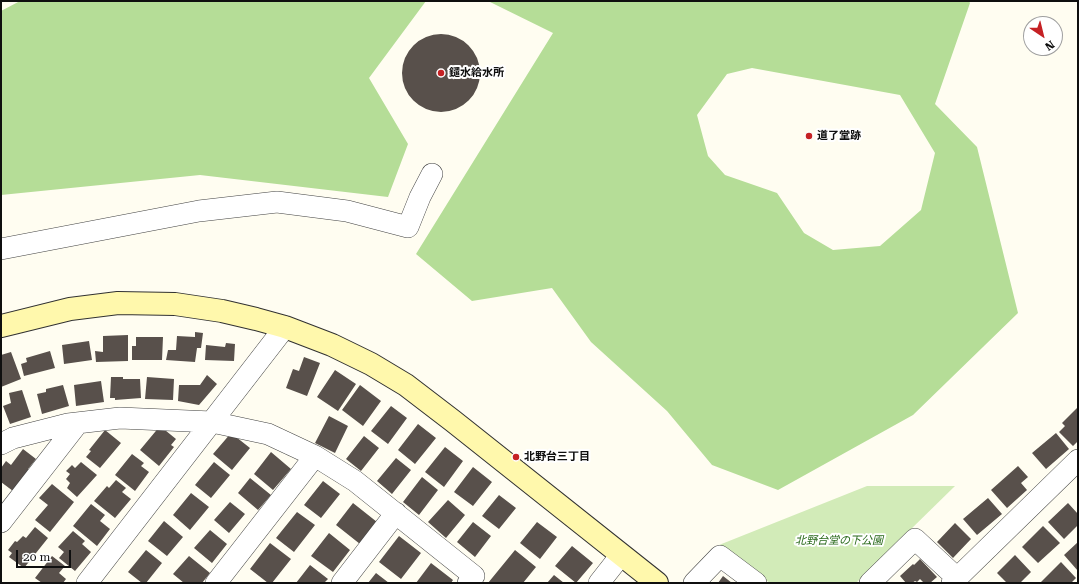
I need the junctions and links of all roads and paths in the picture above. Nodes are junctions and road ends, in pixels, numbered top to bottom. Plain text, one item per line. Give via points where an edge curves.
1 (432, 174) dead end
2 (1, 249) edge
3 (1, 326) edge
4 (286, 328) junction
5 (212, 422) junction
6 (78, 423) junction
7 (1, 444) edge
8 (315, 456) junction
9 (1078, 460) edge
10 (396, 513) junction
11 (1, 522) edge
12 (621, 555) junction
13 (954, 581) edge
14 (87, 583) edge
15 (216, 583) edge
16 (342, 583) edge
17 (468, 583) edge
18 (599, 583) edge
19 (657, 583) edge
20 (694, 583) edge
21 (756, 583) edge
22 (870, 583) edge

1 - 2 street via 408,227 347,211 277,202 199,211
3 - 4 street via 70,309 118,303 175,304 222,311
4 - 5 street
4 - 12 street via 332,345 406,385
5 - 6 street via 120,418
5 - 8 street via 268,434
5 - 14 street
6 - 7 street via 13,438
6 - 11 street
8 - 10 street via 355,481
8 - 15 street
9 - 13 street
10 - 16 street
10 - 17 street via 474,576
12 - 18 street
12 - 19 street
13 - 22 street via 915,539
20 - 21 street via 720,556

